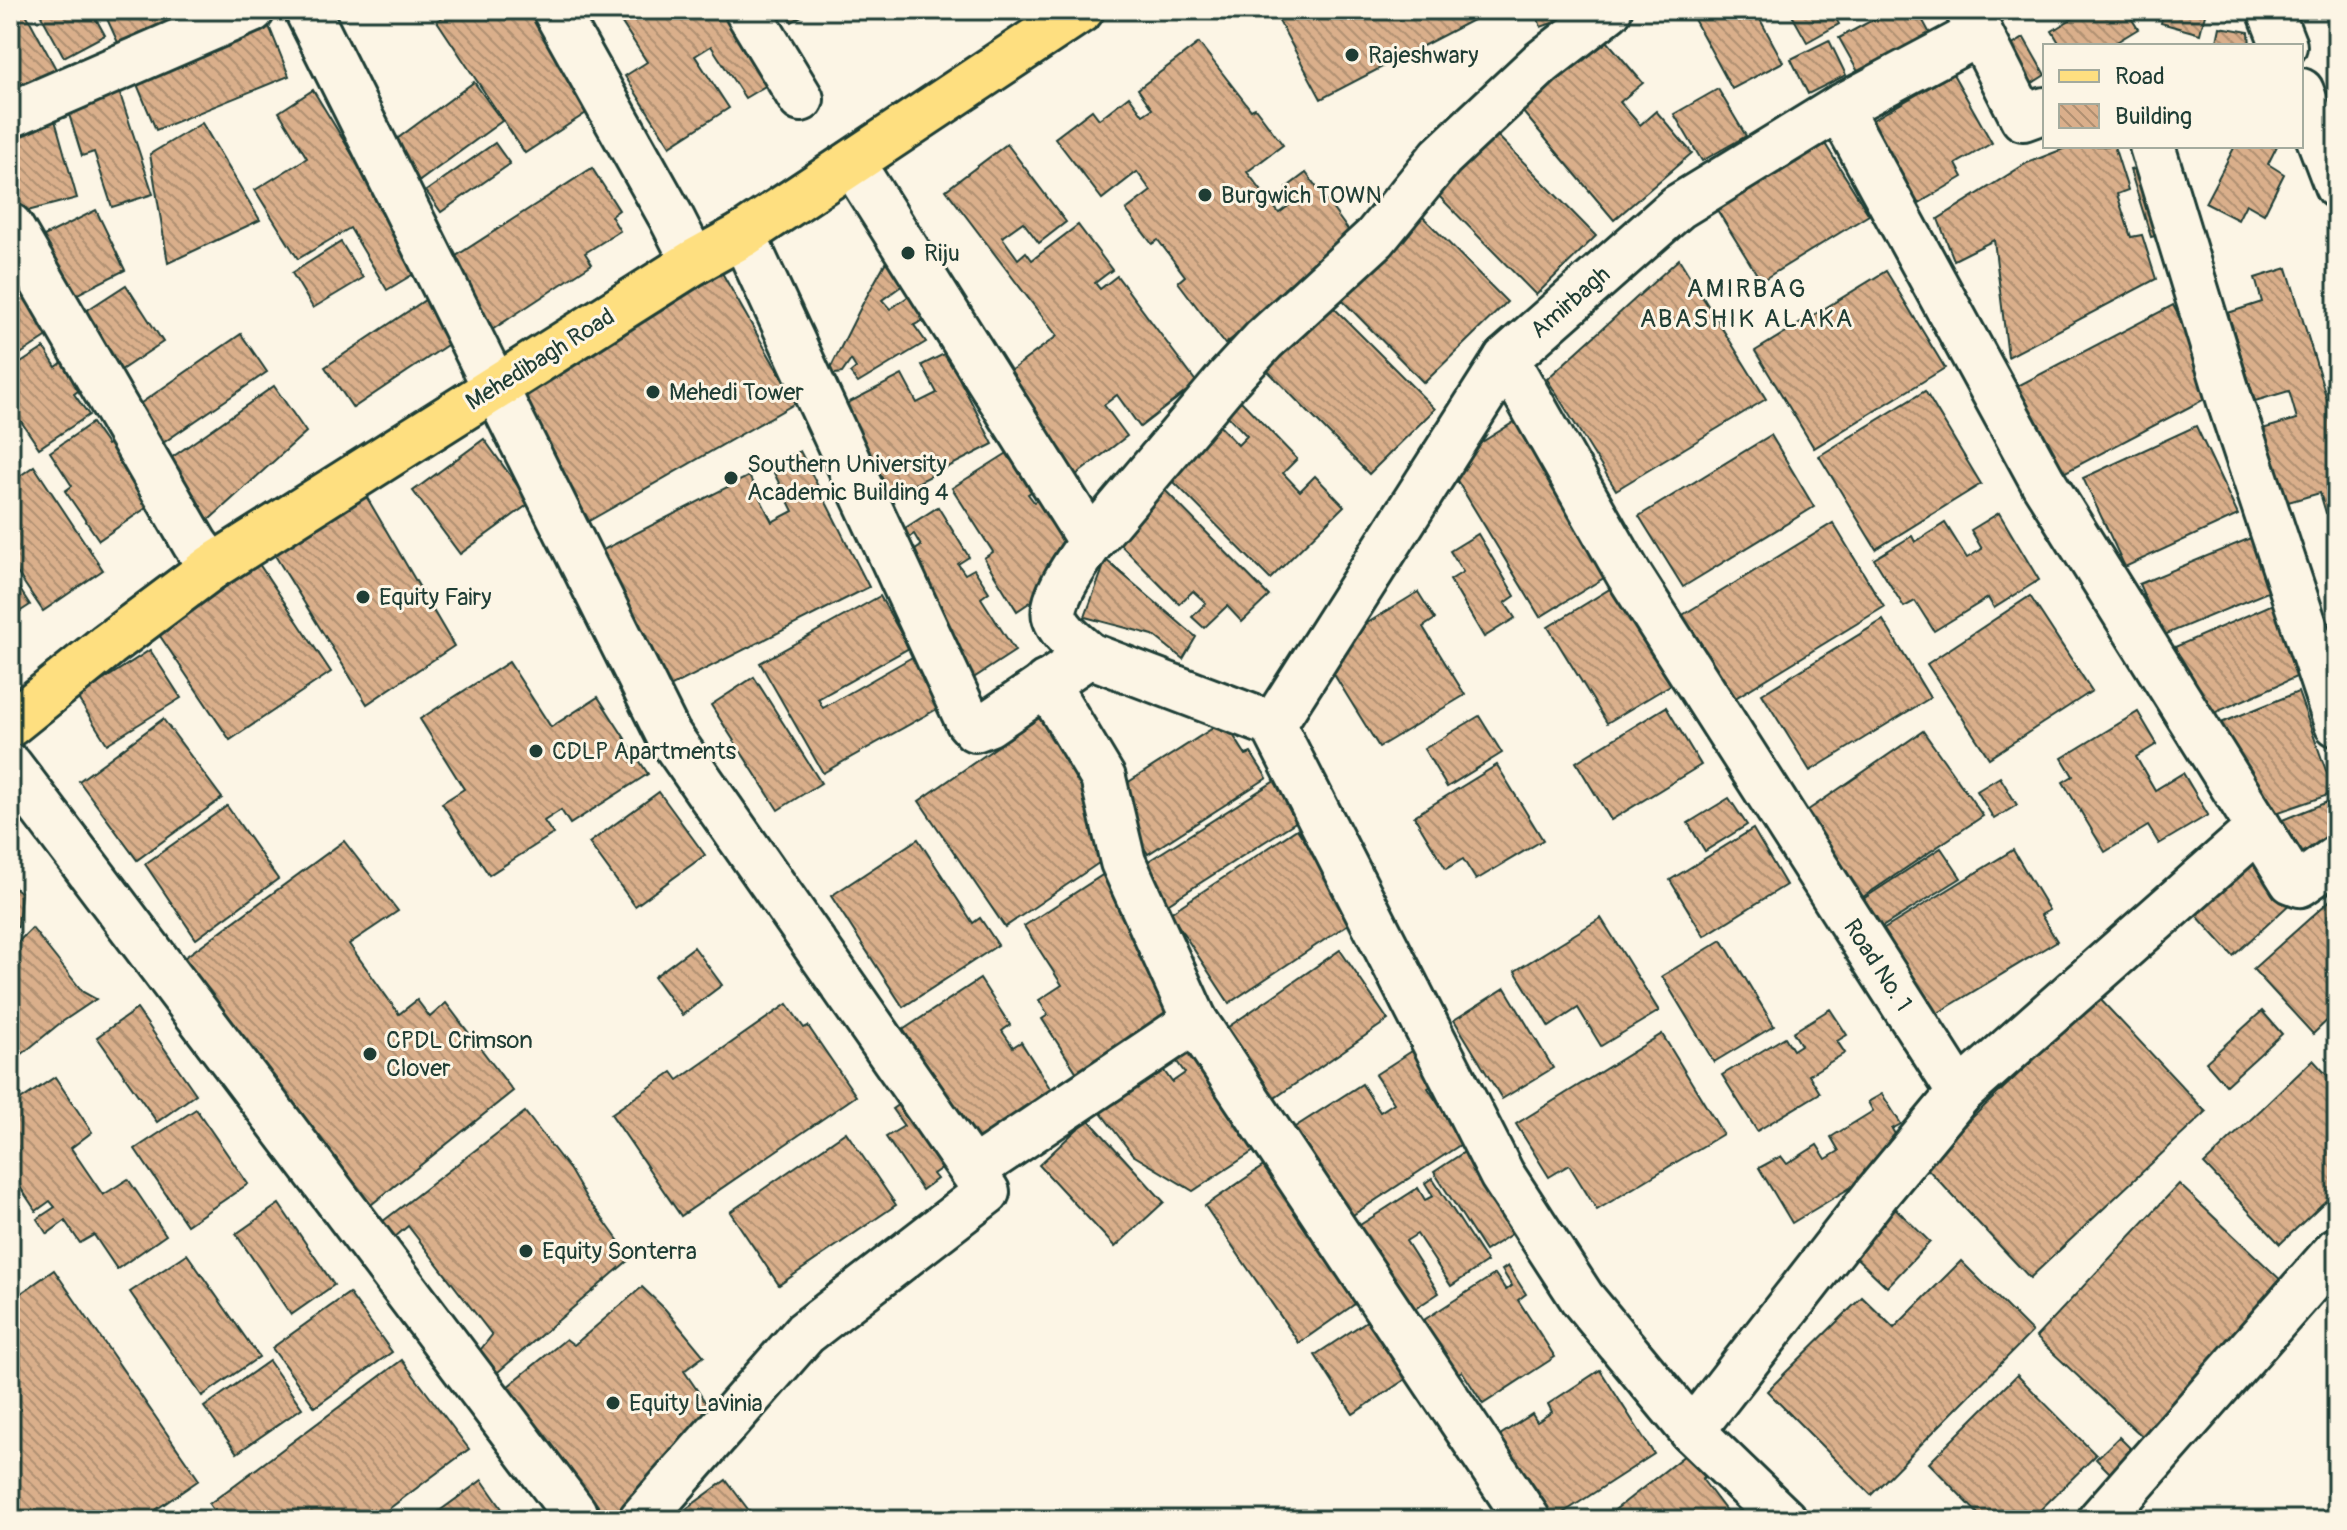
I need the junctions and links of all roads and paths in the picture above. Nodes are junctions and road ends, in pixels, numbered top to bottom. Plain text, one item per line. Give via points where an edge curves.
1 (252, 10) edge
2 (307, 10) edge
3 (555, 10) edge
4 (747, 10) edge
5 (1081, 10) edge
6 (1609, 10) edge
7 (2270, 10) edge
8 (1974, 21) edge
9 (2283, 44) edge
10 (2303, 96) edge
11 (801, 99) dead end
12 (1839, 108) junction
13 (2043, 111) edge
14 (10, 115) edge
15 (2153, 148) edge
16 (852, 163) junction
17 (2337, 186) edge
18 (10, 226) edge
19 (743, 235) junction
20 (694, 262) junction
21 (1506, 359) junction
22 (495, 388) junction
23 (1091, 542) junction
24 (212, 567) junction
25 (1089, 655) junction
26 (1046, 683) junction
27 (10, 724) edge
28 (2337, 724) edge
29 (1273, 725) junction
30 (10, 766) edge
31 (2259, 828) junction
32 (2337, 858) edge
33 (1195, 1021) junction
34 (1960, 1093) junction
35 (973, 1170) junction
36 (2337, 1250) edge
37 (1692, 1431) junction
38 (574, 1513) dead end
39 (641, 1520) edge
40 (1528, 1520) edge
41 (1784, 1520) edge
42 (2100, 1520) edge

1 - 14 street
2 - 22 street
3 - 20 street
4 - 11 street
5 - 16 main road, Mehedibagh Road
6 - 23 street via 1541,63 1441,157 1375,238 1228,379
7 - 9 street
8 - 12 street, Amirbagh
8 - 13 street via 2023,118
10 - 17 street
12 - 21 street, Amirbagh via 1678,207
12 - 31 street via 2043,482
15 - 28 street
16 - 19 main road, Mehedibagh Road
16 - 23 street
18 - 24 street
19 - 20 main road, Mehedibagh Road
19 - 26 street via 968,721 975,729 988,724
20 - 22 main road, Mehedibagh Road
21 - 29 street, Amirbagh
21 - 34 street, Road No. 1 via 1629,575
22 - 24 main road, Mehedibagh Road
22 - 35 street via 668,734
23 - 25 street via 1053,605 1064,633
24 - 27 main road, Mehedibagh Road
25 - 26 street
25 - 29 street
26 - 33 street via 1103,778 1123,862
29 - 37 street via 1502,1175 1582,1298
30 - 38 street
31 - 32 street via 2296,884
31 - 34 street
33 - 35 street
33 - 40 street
34 - 37 street
35 - 39 street via 986,1188 985,1196 805,1333
36 - 42 street
37 - 41 street

